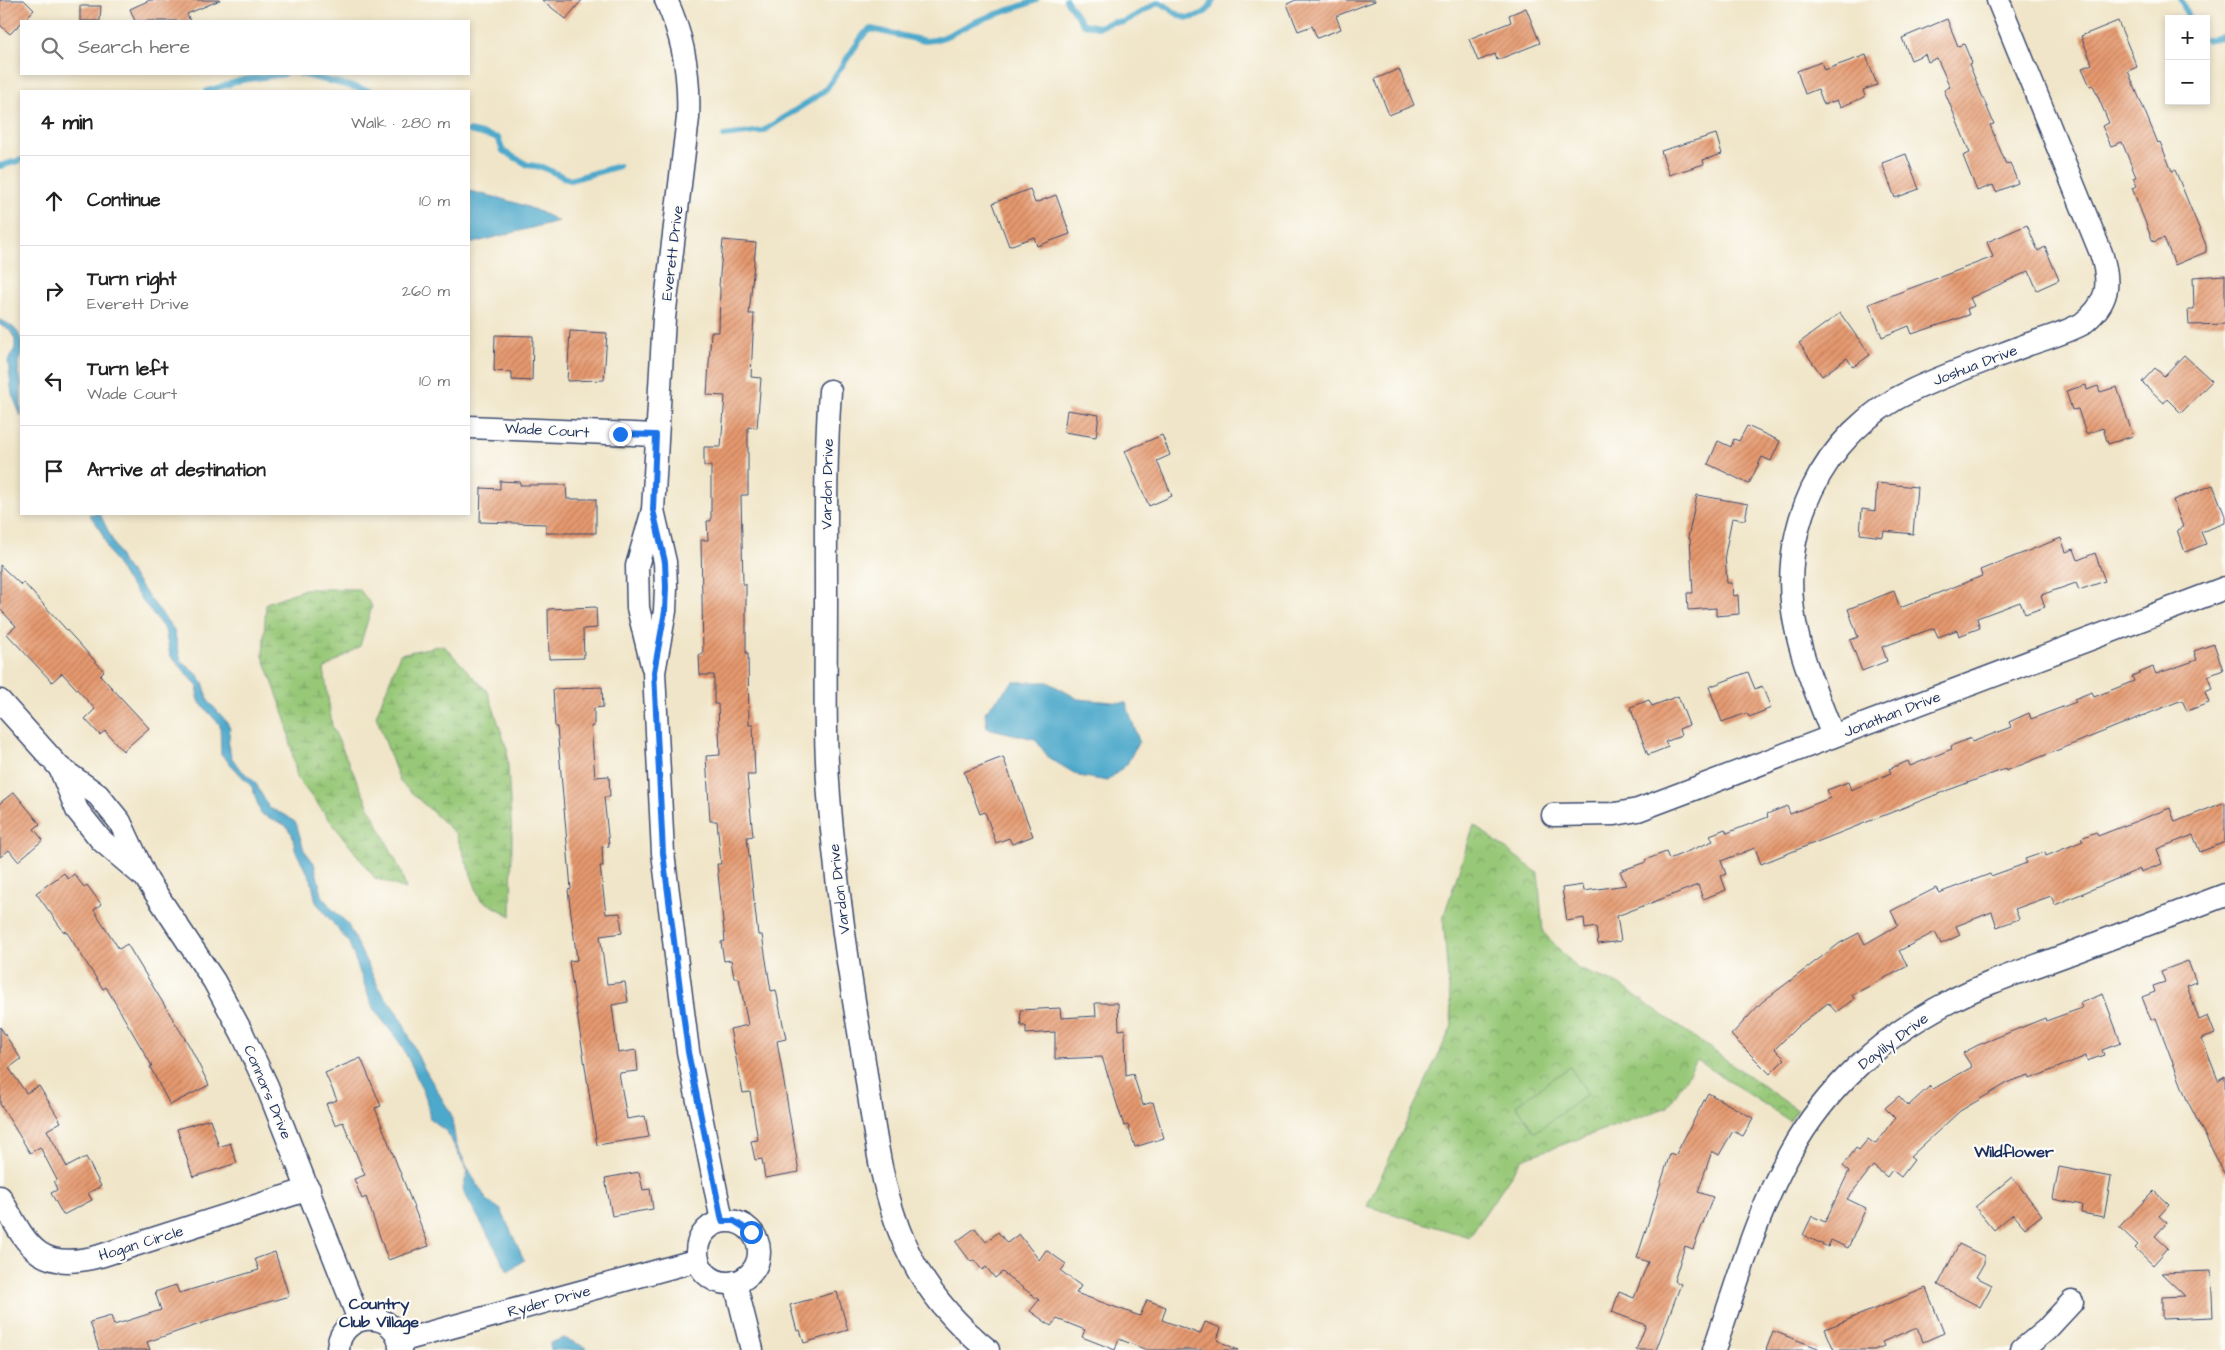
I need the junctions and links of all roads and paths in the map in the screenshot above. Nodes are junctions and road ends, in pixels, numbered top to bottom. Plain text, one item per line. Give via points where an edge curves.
1 (666, 0) edge
2 (1998, 0) edge
3 (830, 390) dead end
4 (470, 427) edge
5 (656, 435) junction
6 (2225, 588) edge
7 (0, 701) edge
8 (1833, 736) junction
9 (1553, 815) dead end
10 (2222, 903) edge
11 (308, 1189) junction
12 (0, 1197) edge
13 (722, 1221) junction
14 (698, 1260) junction
15 (735, 1282) junction
16 (2072, 1302) dead end
17 (359, 1320) junction
18 (400, 1346) edge
19 (338, 1350) edge
20 (752, 1350) edge
21 (988, 1350) edge
22 (1714, 1350) edge
23 (2022, 1350) edge

1 - 5 street, Everett Drive via 682,40 689,97 664,318
2 - 8 street, Joshua Drive via 2101,252 2107,286 2103,302 2082,324 1937,379 1892,401 1851,433 1819,474 1798,521 1792,599 1803,655
3 - 21 street, Vardon Drive via 826,445 827,750 841,907 859,1034 886,1187 900,1231 933,1294 966,1332
4 - 5 street, Wade Court
5 - 13 street, Everett Drive via 653,510 637,566 638,608 654,672 658,779 670,916 688,1052
6 - 8 street, Jonathan Drive
7 - 11 street, Connors Drive via 60,768 98,795 120,822 147,880 214,981 242,1033 268,1086
8 - 9 street, Jonathan Drive via 1638,810 1615,814
10 - 22 street, Daylily Drive via 1989,984 1948,1002 1901,1031 1858,1066 1806,1127 1780,1172
11 - 12 street, Hogan Circle via 100,1256 67,1261 50,1260 26,1242
11 - 17 street, Connors Drive
13 - 14 street via 705,1231 699,1240
13 - 15 street via 742,1224 757,1242 759,1253 754,1270
14 - 15 street via 708,1276 723,1282
14 - 18 street, Ryder Drive
15 - 20 street
16 - 23 street
17 - 18 street via 380,1319 395,1331
17 - 19 street via 345,1330

